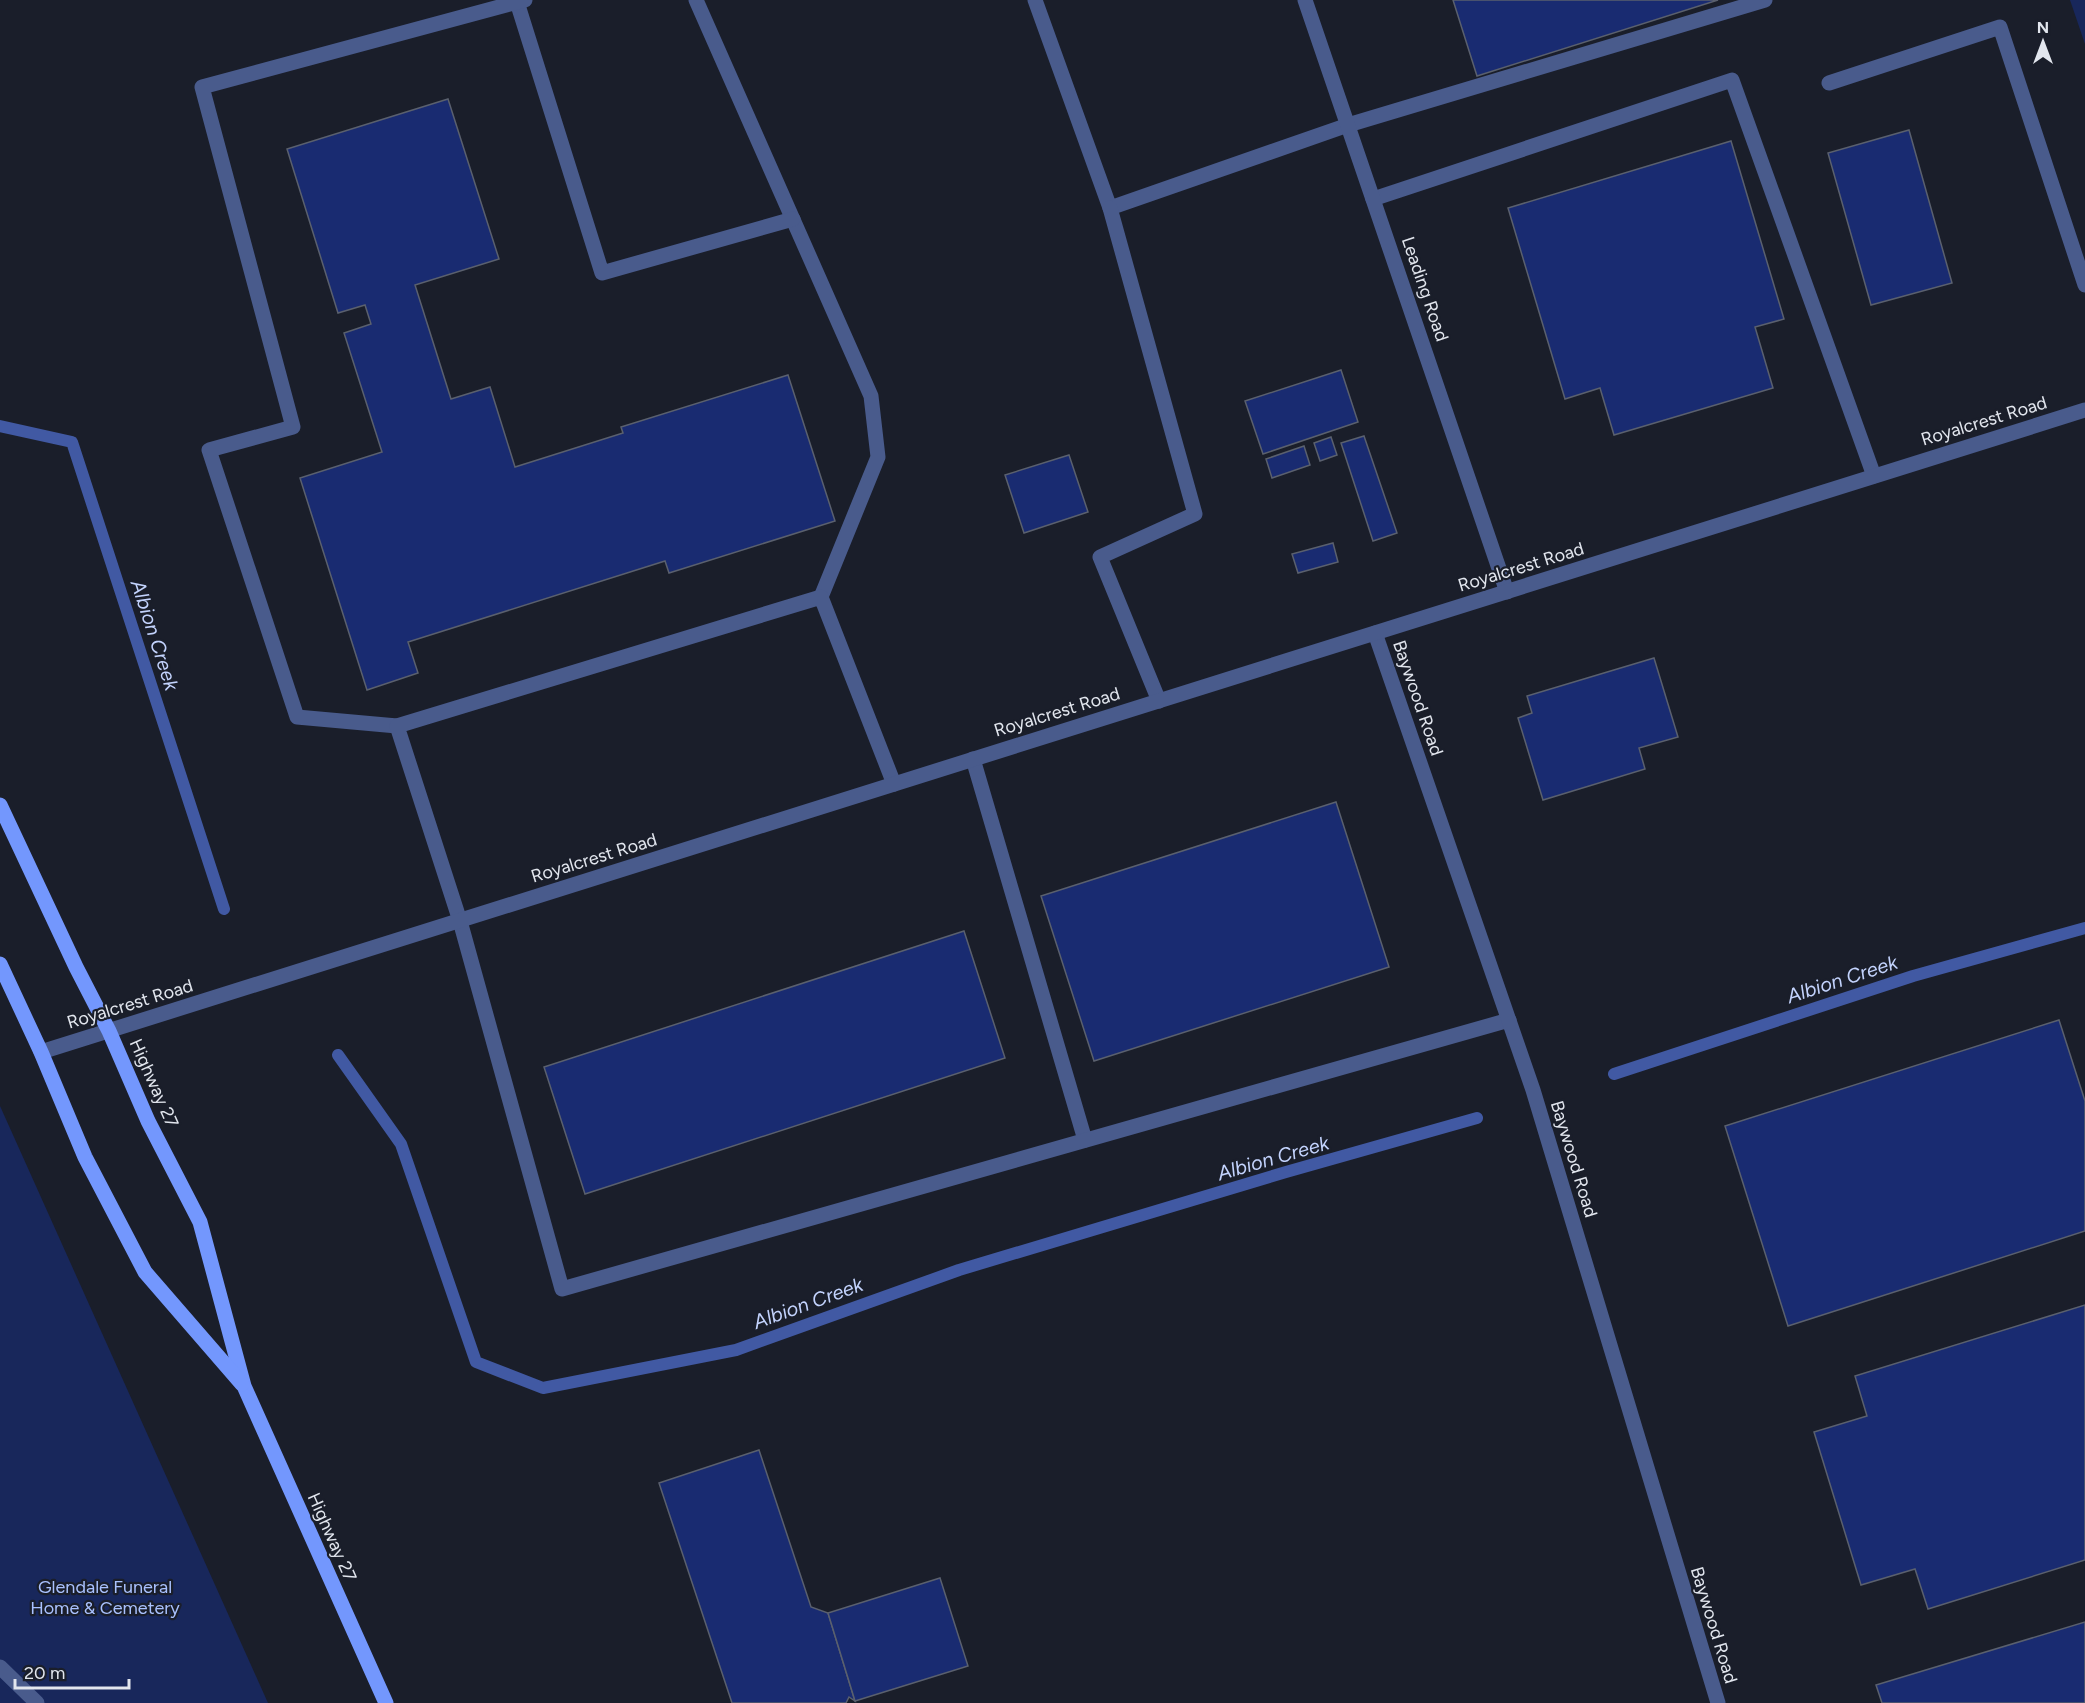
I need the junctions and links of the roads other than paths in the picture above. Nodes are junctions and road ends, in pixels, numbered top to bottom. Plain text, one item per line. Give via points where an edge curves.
1 (696, 0) edge
2 (1035, 0) edge
3 (1305, 0) edge
4 (1765, 0) edge
5 (521, 1) edge
6 (1828, 83) dead end
7 (1348, 125) junction
8 (1373, 199) junction
9 (1110, 208) junction
10 (793, 219) junction
11 (2085, 285) edge
12 (2085, 410) edge
13 (1874, 476) junction
14 (1507, 592) junction
15 (821, 597) junction
16 (1375, 633) junction
17 (1159, 701) junction
18 (397, 726) junction
19 (973, 759) junction
20 (894, 784) junction
21 (0, 805) edge
22 (460, 921) junction
23 (0, 964) edge
24 (1509, 1020) junction
25 (110, 1031) junction
26 (41, 1052) junction
27 (1085, 1140) junction
28 (244, 1386) junction
29 (0, 1667) edge
30 (37, 1703) edge
31 (386, 1703) edge
32 (1718, 1703) edge

1 - 10 street
2 - 9 street
3 - 7 street, Leading Road
4 - 7 street
5 - 10 street via 602,273
5 - 18 street via 202,87 292,427 209,450 297,717
6 - 11 street via 2001,27
7 - 8 street, Leading Road
7 - 9 street
8 - 13 street via 1732,80
8 - 14 street, Leading Road
9 - 17 street via 1195,514 1100,557
10 - 15 street via 872,396 878,457
12 - 13 street, Royalcrest Road
13 - 14 street, Royalcrest Road
14 - 16 street, Royalcrest Road
15 - 18 street
15 - 20 street
16 - 17 street, Royalcrest Road
16 - 24 street, Baywood Road
17 - 19 street, Royalcrest Road
18 - 22 street
19 - 20 street, Royalcrest Road
19 - 27 street
20 - 22 street, Royalcrest Road
21 - 25 main road, Highway 27
22 - 25 street, Royalcrest Road
22 - 27 street via 562,1289
23 - 26 main road, Highway 27
24 - 27 street
24 - 32 street, Baywood Road
25 - 26 street, Royalcrest Road
25 - 28 main road, Highway 27 via 148,1121 200,1222
26 - 28 main road, Highway 27 via 85,1157 145,1272
28 - 31 main road, Highway 27
29 - 30 street

